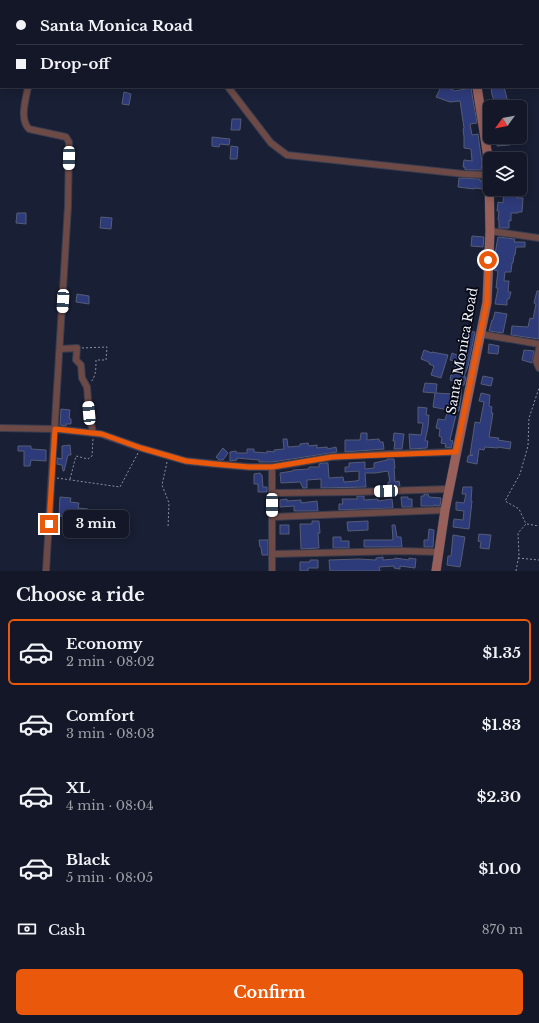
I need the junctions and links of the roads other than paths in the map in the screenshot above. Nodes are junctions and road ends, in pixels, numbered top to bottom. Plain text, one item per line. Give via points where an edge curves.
1 (28, 88) edge
2 (229, 88) edge
3 (477, 88) edge
4 (487, 152) edge
5 (483, 175) edge
6 (489, 196) edge
7 (490, 231) junction
8 (539, 238) edge
9 (480, 334) junction
10 (539, 344) edge
11 (539, 348) edge
12 (60, 349) junction
13 (539, 368) edge
14 (0, 428) edge
15 (55, 429) junction
16 (94, 433) junction
17 (456, 452) junction
18 (272, 467) junction
19 (449, 489) junction
20 (272, 493) junction
21 (444, 510) junction
22 (272, 517) junction
23 (439, 552) junction
24 (273, 554) junction
25 (46, 571) edge
26 (272, 571) edge
27 (436, 571) edge
28 (444, 571) edge

1 - 12 street via 25,125 29,129 66,136 69,142
2 - 5 street via 271,143 287,155
3 - 4 street, Santa Monica Road
6 - 7 street, Santa Monica Road
7 - 8 street
7 - 9 street, Santa Monica Road via 487,302
9 - 10 street
9 - 17 street, Santa Monica Road
11 - 13 street via 536,361
12 - 15 street
12 - 16 street via 77,348 76,360 81,365 82,378 87,388
14 - 15 street
15 - 16 street
15 - 25 street
16 - 18 street via 186,461
17 - 18 street via 332,457
17 - 19 street, Santa Monica Road
18 - 20 street
19 - 20 street
19 - 21 street, Santa Monica Road
20 - 22 street
21 - 22 street
21 - 23 street, Santa Monica Road
22 - 24 street
23 - 24 street
23 - 27 street, Santa Monica Road
24 - 26 street
27 - 28 street

